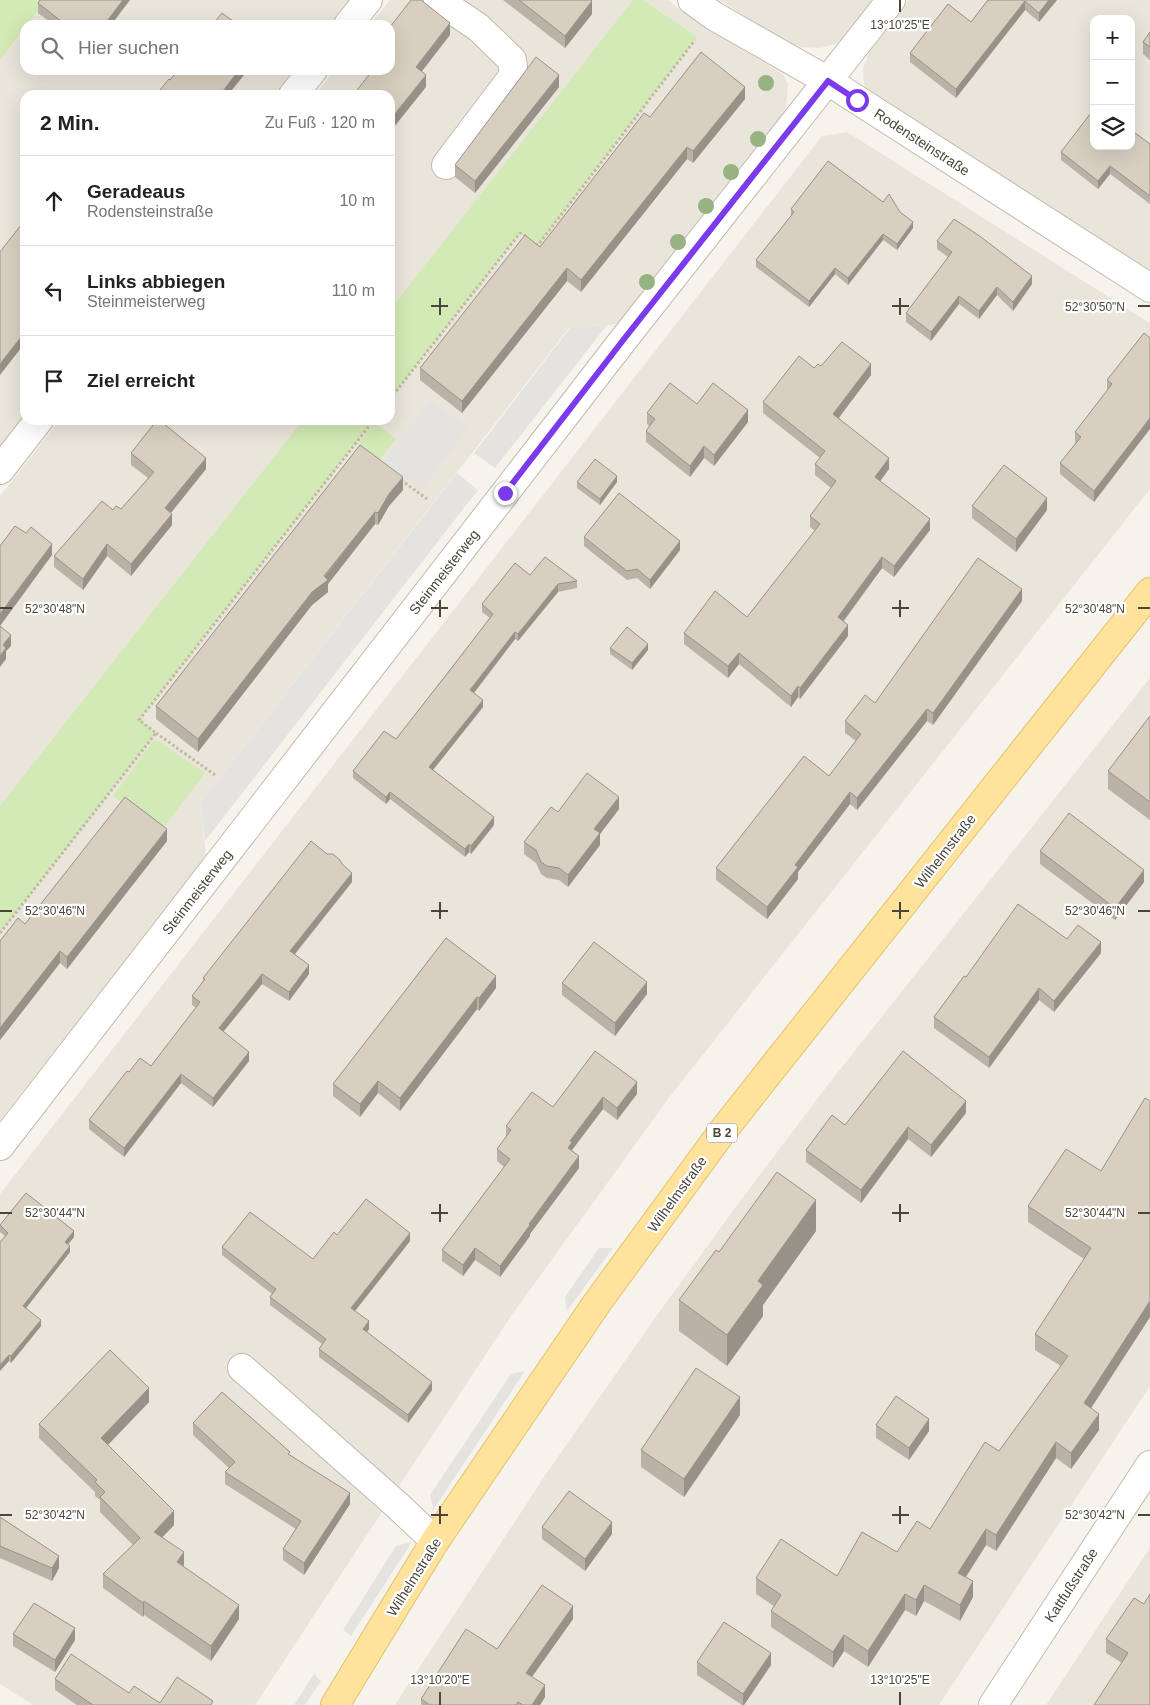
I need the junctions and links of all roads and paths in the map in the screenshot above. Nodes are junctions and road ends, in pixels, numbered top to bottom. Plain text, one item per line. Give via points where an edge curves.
1 (368, 0) edge
2 (438, 0) edge
3 (692, 0) edge
4 (891, 0) edge
5 (352, 20) edge
6 (697, 37) dead end
7 (309, 75) edge
8 (828, 81) junction
9 (297, 90) edge
10 (446, 165) dead end
11 (1150, 288) edge
12 (395, 394) edge
13 (35, 425) edge
14 (370, 425) edge
15 (354, 446) junction
16 (361, 451) edge
17 (0, 470) edge
18 (398, 478) edge
19 (427, 499) dead end
20 (1150, 592) edge
21 (156, 733) junction
22 (215, 775) dead end
23 (0, 933) edge
24 (0, 1146) edge
25 (242, 1368) dead end
26 (1150, 1465) edge
27 (436, 1542) junction
28 (335, 1705) edge
29 (993, 1705) edge

1 - 5 street
2 - 10 street via 479,28 512,60 514,75
3 - 8 street, Rodensteinstraße
4 - 8 street, Steinmeisterweg
6 - 12 path via 538,245 520,233
7 - 9 street
8 - 11 street, Rodensteinstraße
8 - 24 street, Steinmeisterweg via 624,339
13 - 17 street
14 - 15 path
15 - 16 path
15 - 21 path via 139,720
18 - 19 path
20 - 27 main road, Wilhelmstraße / B 2 via 722,1132 597,1303
21 - 22 path
21 - 23 path
25 - 27 street
26 - 29 street, Kattfußstraße
27 - 28 main road, Wilhelmstraße / B 2

